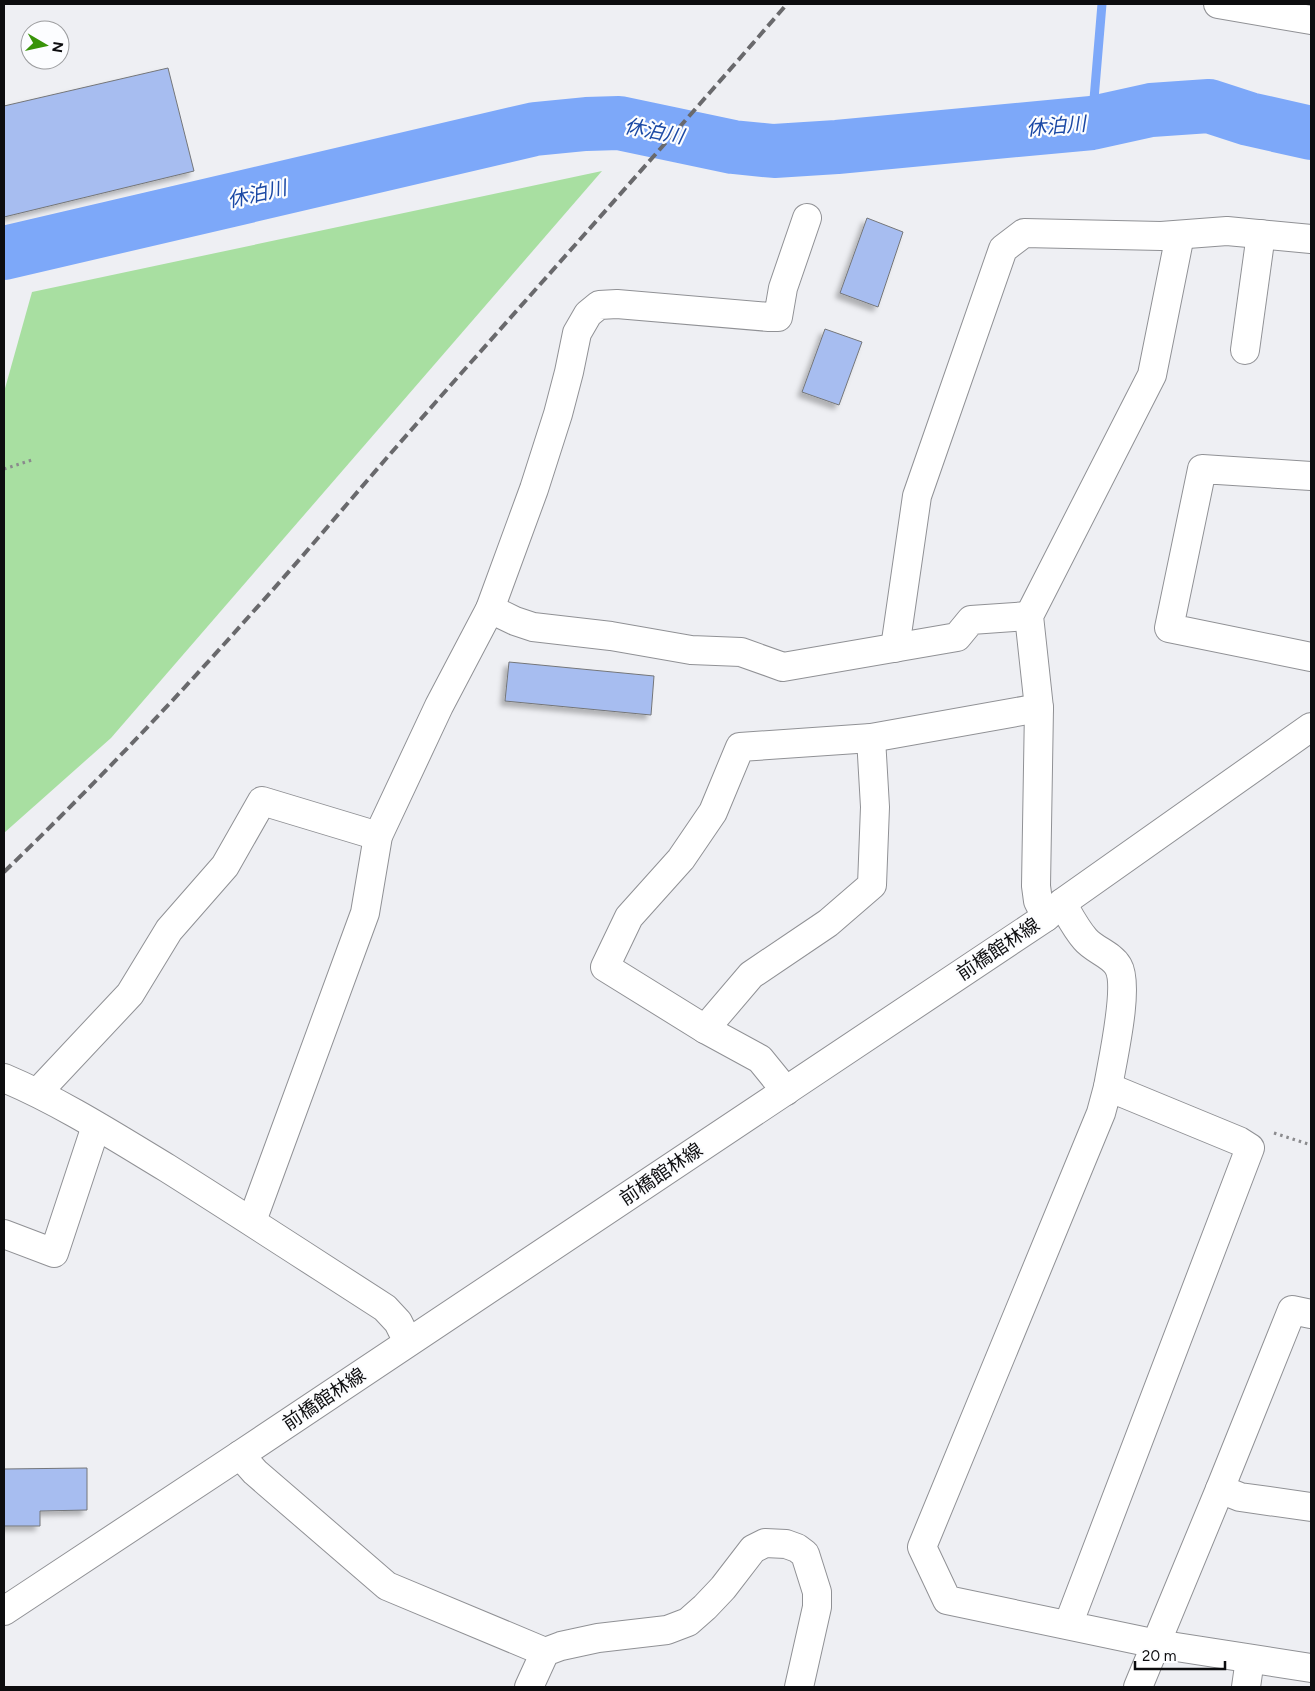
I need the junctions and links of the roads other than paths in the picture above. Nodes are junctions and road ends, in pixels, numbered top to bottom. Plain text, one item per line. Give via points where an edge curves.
1 (1218, 4) edge
2 (1311, 20) edge
3 (807, 218) dead end
4 (1261, 234) junction
5 (1180, 235) junction
6 (1311, 239) edge
7 (1245, 350) dead end
8 (1311, 476) edge
9 (490, 609) junction
10 (1029, 616) junction
11 (895, 648) junction
12 (1311, 657) edge
13 (1039, 708) junction
14 (1311, 726) edge
15 (871, 738) junction
16 (378, 836) junction
17 (1054, 910) junction
18 (705, 1029) junction
19 (4, 1078) edge
20 (1108, 1088) junction
21 (786, 1091) junction
22 (38, 1092) junction
23 (96, 1126) junction
24 (252, 1221) junction
25 (4, 1234) edge
26 (1311, 1314) edge
27 (408, 1342) junction
28 (240, 1455) junction
29 (1220, 1489) junction
30 (1311, 1506) edge
31 (4, 1611) edge
32 (1068, 1625) junction
33 (1156, 1644) junction
34 (545, 1652) junction
35 (1250, 1659) junction
36 (1311, 1668) edge
37 (529, 1687) edge
38 (799, 1687) edge
39 (1138, 1687) edge
40 (1246, 1687) edge

1 - 2 street
3 - 9 street via 783,288 778,316 617,304 599,305 588,314 577,333 558,414
4 - 5 street via 1226,231
4 - 6 street
4 - 7 street
5 - 10 street via 1152,375
5 - 11 street via 1024,233 1003,249 917,496
8 - 12 street via 1202,469 1169,628
9 - 11 street via 533,628 611,636 691,650 741,652 783,668
9 - 16 street via 439,706
10 - 11 street via 970,620 957,637
10 - 13 street
13 - 15 street
13 - 17 street via 1036,886 1038,901
14 - 17 street, 前橋館林線
15 - 18 street via 875,807 872,886 828,923 752,975
15 - 18 street via 740,747 712,812 681,859 629,916 604,967
16 - 22 street via 262,801 225,866 169,930 130,994
16 - 24 street via 365,912
17 - 20 street via 1112,960 1121,975 1122,998
17 - 21 street, 前橋館林線
18 - 21 street via 760,1059
19 - 22 street
20 - 32 street via 1250,1148
20 - 32 street via 1101,1113 922,1547 946,1600
21 - 27 street, 前橋館林線
22 - 23 street
23 - 24 street
23 - 25 street via 54,1253
24 - 27 street via 385,1308 398,1322
26 - 29 street via 1292,1310
27 - 28 street, 前橋館林線
28 - 31 street, 前橋館林線
28 - 34 street via 255,1472 387,1586
29 - 30 street via 1240,1497
29 - 33 street
32 - 33 street
33 - 35 street
33 - 39 street
34 - 37 street
34 - 38 street via 598,1638 667,1630 688,1622 723,1588 752,1549 766,1543 786,1544 805,1554 817,1592 817,1607
35 - 36 street
35 - 40 street

